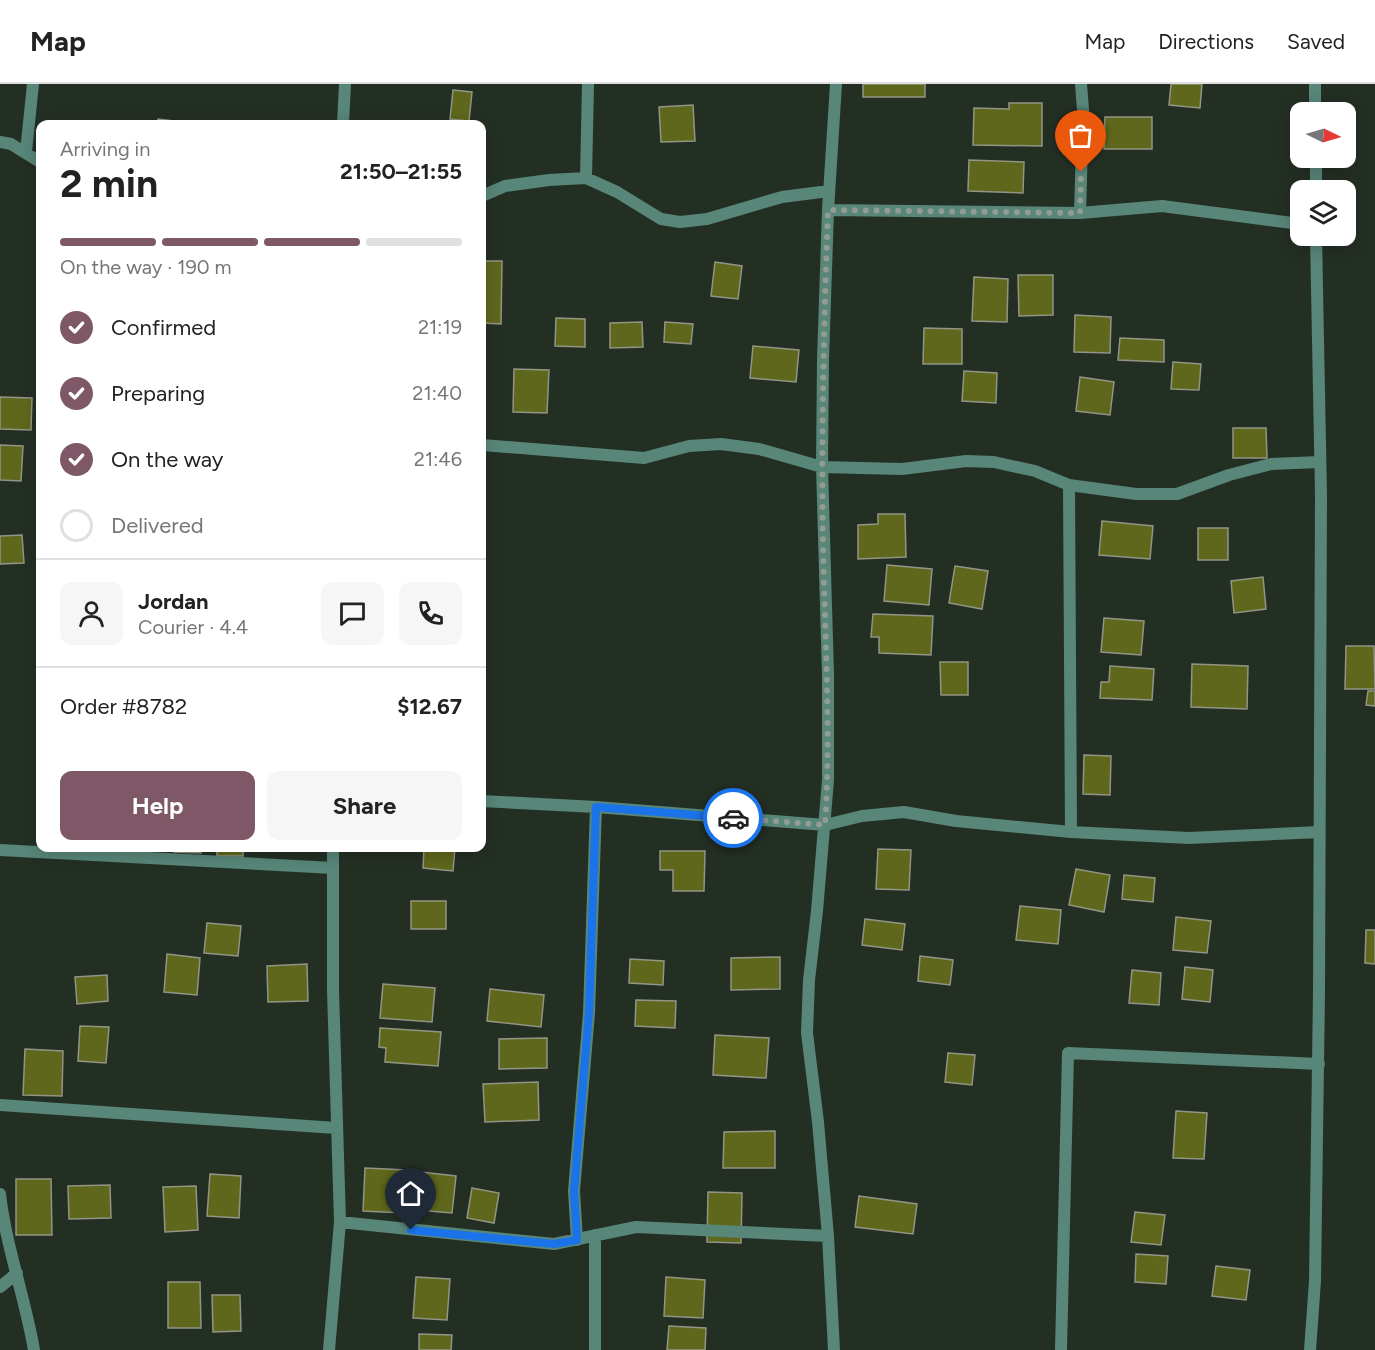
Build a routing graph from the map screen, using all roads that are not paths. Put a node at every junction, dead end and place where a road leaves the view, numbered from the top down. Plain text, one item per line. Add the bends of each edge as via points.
1 (33, 84) edge
2 (345, 84) edge
3 (588, 84) edge
4 (836, 84) edge
5 (1082, 84) edge
6 (1315, 84) edge
7 (1315, 102) edge
8 (343, 120) edge
9 (0, 141) edge
10 (26, 152) junction
11 (36, 159) edge
12 (586, 178) junction
13 (829, 191) junction
14 (486, 194) edge
15 (828, 210) junction
16 (1080, 213) junction
17 (1290, 223) edge
18 (1316, 246) edge
19 (486, 445) edge
20 (1320, 462) junction
21 (822, 467) junction
22 (1069, 485) junction
23 (486, 801) edge
24 (596, 807) junction
25 (825, 825) junction
26 (1071, 832) junction
27 (1319, 832) junction
28 (0, 850) edge
29 (36, 851) edge
30 (95, 852) edge
31 (333, 852) edge
32 (333, 868) junction
33 (1319, 1064) junction
34 (0, 1105) edge
35 (336, 1128) junction
36 (0, 1194) edge
37 (340, 1222) junction
38 (595, 1235) junction
39 (828, 1236) junction
40 (577, 1240) junction
41 (17, 1273) junction
42 (0, 1287) edge
43 (33, 1350) edge
44 (329, 1350) edge
45 (596, 1350) edge
46 (834, 1350) edge
47 (1061, 1350) edge
48 (1310, 1350) edge

1 - 10 street
2 - 8 street
3 - 12 street
4 - 13 street
5 - 16 street
6 - 7 street
9 - 10 street
10 - 11 street
12 - 13 street via 661,219 680,222 707,219 782,197
12 - 14 street via 505,186
13 - 15 street
15 - 16 street
15 - 21 street
16 - 17 street via 1162,206
18 - 20 street
19 - 21 street via 644,458 689,446 721,444 759,449
20 - 22 street via 1271,464 1177,494 1136,494
20 - 27 street
21 - 22 street via 902,469 966,461 994,462 1035,471
21 - 25 street via 828,675
22 - 26 street
23 - 24 street
24 - 25 street
24 - 40 street via 589,1012 574,1191
25 - 26 street via 904,812
25 - 39 street via 807,1033
26 - 27 street via 1188,838
27 - 33 street
28 - 29 street
30 - 32 street
31 - 32 street
32 - 35 street
33 - 47 street via 1068,1053
33 - 48 street
34 - 35 street
35 - 37 street
36 - 41 street
37 - 40 street via 554,1244
37 - 44 street
38 - 39 street via 636,1227
38 - 40 street
38 - 45 street
39 - 46 street
41 - 42 street
41 - 43 street

